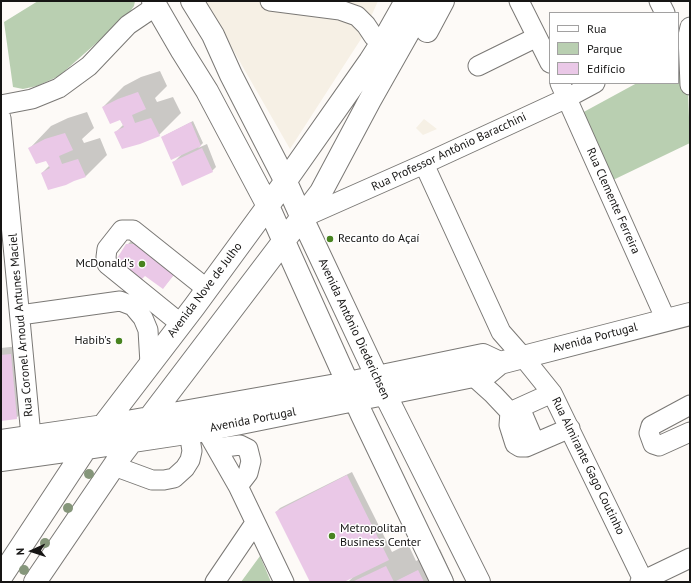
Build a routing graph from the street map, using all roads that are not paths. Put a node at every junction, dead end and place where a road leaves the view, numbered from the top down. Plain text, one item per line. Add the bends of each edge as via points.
1 (178, 1) edge
2 (192, 1) edge
3 (270, 1) edge
4 (390, 1) edge
5 (406, 1) edge
6 (426, 1) edge
7 (443, 1) edge
8 (519, 1) edge
9 (659, 1) edge
10 (158, 3) edge
11 (664, 12) edge
12 (684, 36) edge
13 (374, 37) junction
14 (537, 37) junction
15 (370, 61) junction
16 (549, 61) edge
17 (478, 66) dead end
18 (231, 75) junction
19 (591, 84) edge
20 (690, 85) edge
21 (564, 90) edge
22 (1, 105) edge
23 (1, 118) edge
24 (424, 164) junction
25 (285, 180) junction
26 (321, 192) junction
27 (268, 206) junction
28 (302, 218) junction
29 (284, 240) junction
30 (207, 289) junction
31 (690, 314) edge
32 (20, 315) junction
33 (666, 320) junction
34 (181, 324) junction
35 (523, 357) junction
36 (500, 362) junction
37 (150, 364) junction
38 (473, 376) junction
39 (382, 386) junction
40 (352, 392) junction
41 (552, 393) junction
42 (690, 405) edge
43 (515, 410) junction
44 (149, 418) junction
45 (104, 426) junction
46 (570, 428) junction
47 (198, 431) junction
48 (690, 432) edge
49 (31, 436) junction
50 (1, 441) edge
51 (131, 441) junction
52 (86, 448) junction
53 (218, 448) junction
54 (1, 460) edge
55 (114, 466) junction
56 (238, 486) junction
57 (255, 522) junction
58 (690, 558) edge
59 (1, 577) edge
60 (643, 581) edge
61 (35, 582) edge
62 (215, 582) edge
63 (284, 582) edge
64 (442, 582) edge
65 (479, 582) edge

1 - 18 main road, Avenida Antônio Diederichsen via 201,41
2 - 18 main road, Avenida Antônio Diederichsen via 213,35
3 - 13 street via 346,12 357,16
4 - 13 main road
5 - 15 main road, Avenida Nove de Julho
6 - 26 main road
7 - 26 main road via 392,92
8 - 14 street
9 - 11 street
10 - 22 street via 128,25 89,66 58,88 32,99
10 - 27 main road via 182,52 207,91
12 - 20 street
13 - 15 main road
14 - 16 street
14 - 17 street
15 - 25 main road, Avenida Nove de Julho
18 - 25 main road, Avenida Antônio Diederichsen
19 - 21 street, Rua Professor Antônio Baracchini
21 - 24 street, Rua Professor Antônio Baracchini
21 - 33 street, Rua Clemente Ferreira
23 - 32 street, Rua Coronel Arnoud Antunes Maciel
24 - 28 street, Rua Professor Antônio Baracchini
24 - 35 street, Rua Almirante Gago Coutinho via 501,332
25 - 27 main road, Avenida Nove de Julho
25 - 28 main road, Avenida Antônio Diederichsen
26 - 28 main road
27 - 29 main road
27 - 30 main road, Avenida Nove de Julho
28 - 29 main road
28 - 39 main road, Avenida Antônio Diederichsen
29 - 40 main road
29 - 44 main road
30 - 34 main road, Avenida Nove de Julho
30 - 34 street via 133,230 122,230 107,249 107,264
31 - 33 main road, Avenida Portugal
32 - 37 street via 120,301 133,306 143,318 148,330
32 - 49 street, Rua Coronel Arnoud Antunes Maciel
33 - 35 main road, Avenida Portugal
34 - 37 main road, Avenida Nove de Julho
35 - 36 main road, Avenida Portugal
35 - 41 street, Rua Almirante Gago Coutinho
36 - 38 main road, Avenida Portugal via 488,373
36 - 39 main road, Avenida Portugal via 483,355
37 - 45 main road, Avenida Nove de Julho
38 - 39 main road, Avenida Portugal
38 - 43 street
39 - 40 main road, Avenida Portugal
39 - 65 main road, Avenida Antônio Diederichsen
40 - 44 main road, Avenida Portugal
40 - 47 main road, Avenida Portugal
40 - 64 main road
41 - 43 street
41 - 46 street, Rua Almirante Gago Coutinho
42 - 48 street via 651,426 649,433 653,444 659,446
43 - 46 street via 508,425 515,444 520,447 526,447
44 - 45 main road, Avenida Portugal
44 - 51 main road
45 - 49 main road, Avenida Portugal
45 - 52 main road, Avenida Nove de Julho
46 - 60 street, Rua Almirante Gago Coutinho
47 - 51 main road, Avenida Portugal
47 - 53 street
47 - 55 street via 190,460 174,478 152,480
49 - 50 main road, Avenida Portugal
51 - 52 main road, Avenida Portugal
51 - 55 main road
52 - 54 main road, Avenida Portugal
52 - 59 main road, Avenida Nove de Julho
53 - 56 street
53 - 56 street via 240,445 248,449 251,461 248,473
55 - 61 main road
56 - 57 street
57 - 62 street
57 - 63 street
58 - 60 street

